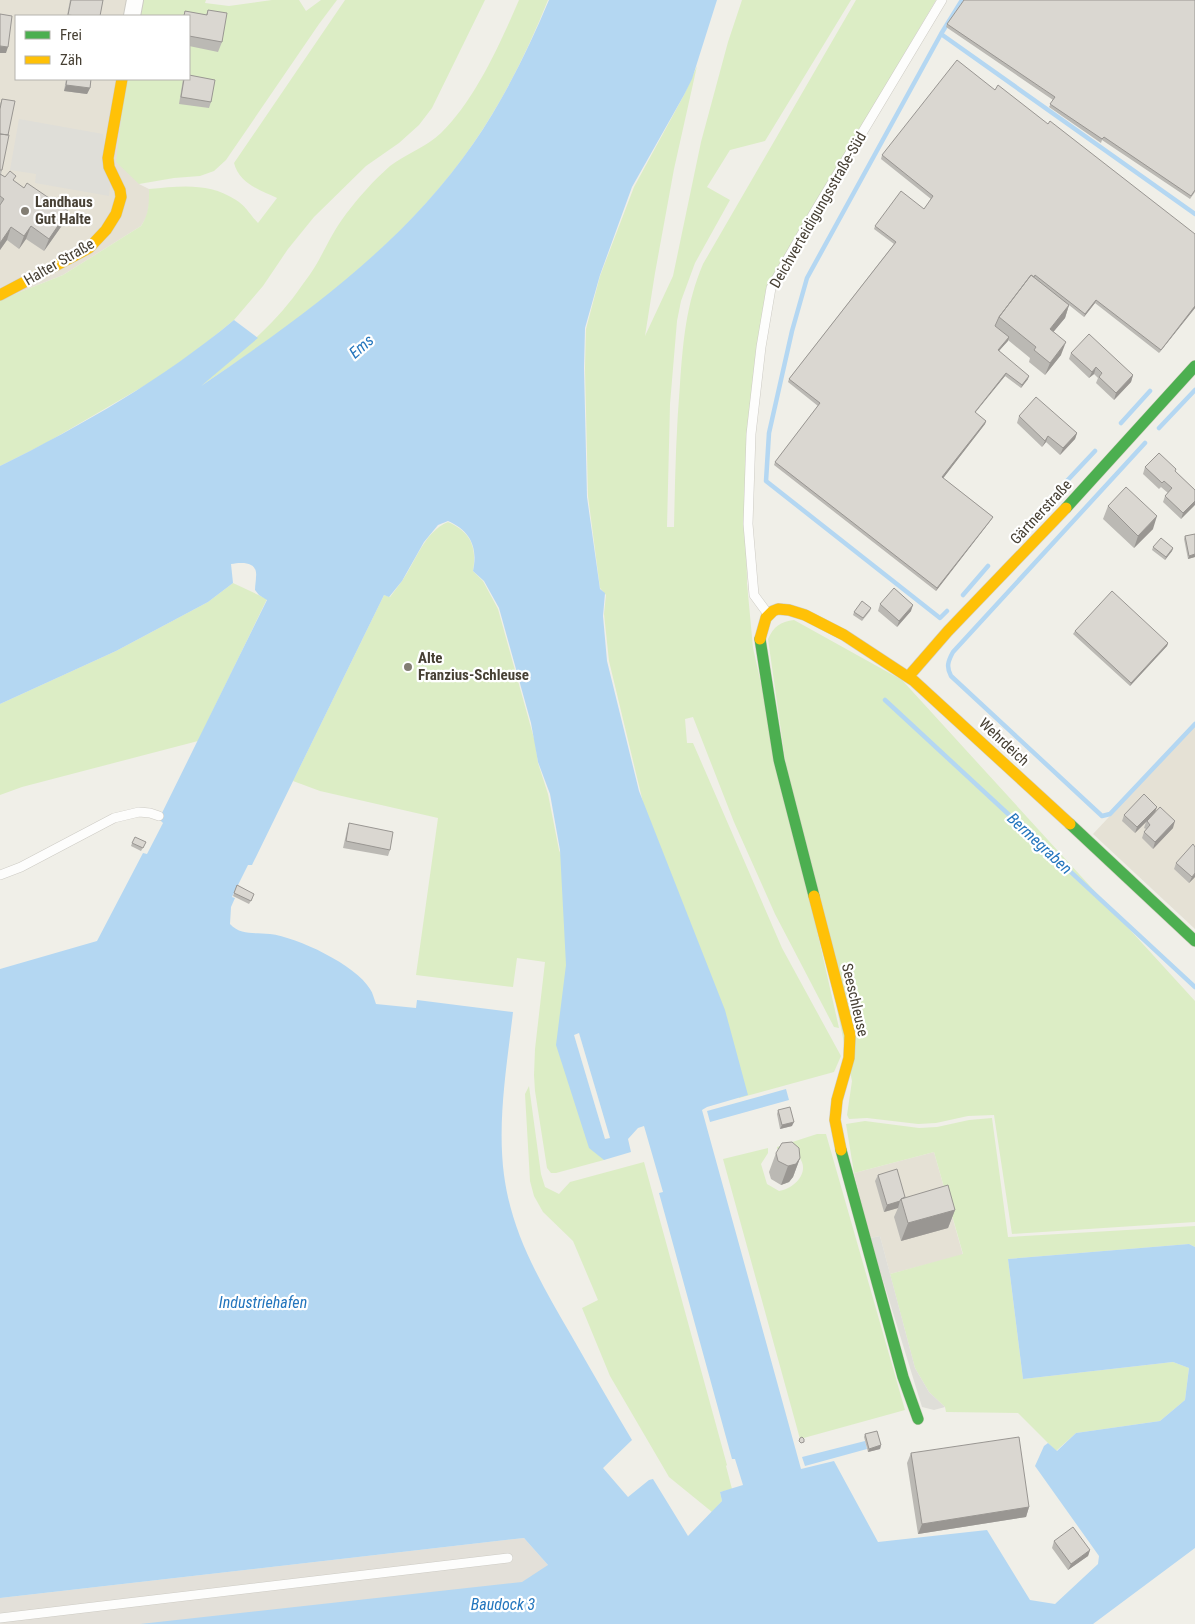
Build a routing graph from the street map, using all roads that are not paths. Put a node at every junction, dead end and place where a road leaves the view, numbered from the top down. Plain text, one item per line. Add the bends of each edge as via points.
1 (942, 0) edge
2 (122, 80) edge
3 (0, 295) edge
4 (1195, 366) edge
5 (768, 614) junction
6 (908, 677) junction
7 (159, 816) dead end
8 (0, 875) edge
9 (1195, 940) edge
10 (918, 1419) dead end
11 (508, 1558) dead end
12 (0, 1618) edge

1 - 5 lane, Deichverteidigungsstraße-Süd via 771,288 751,434 748,524 754,595
2 - 3 street, Halter Straße via 108,165 120,189 119,210 89,248
4 - 6 street, Gärtnerstraße
5 - 6 street, Wehrdeich via 778,609 791,609 809,616
5 - 10 street, Seeschleuse via 761,626 759,643 779,760 850,1035 848,1065 837,1100 835,1120 838,1138 900,1368
6 - 9 street, Wehrdeich
7 - 8 lane via 140,812 114,818
11 - 12 lane

